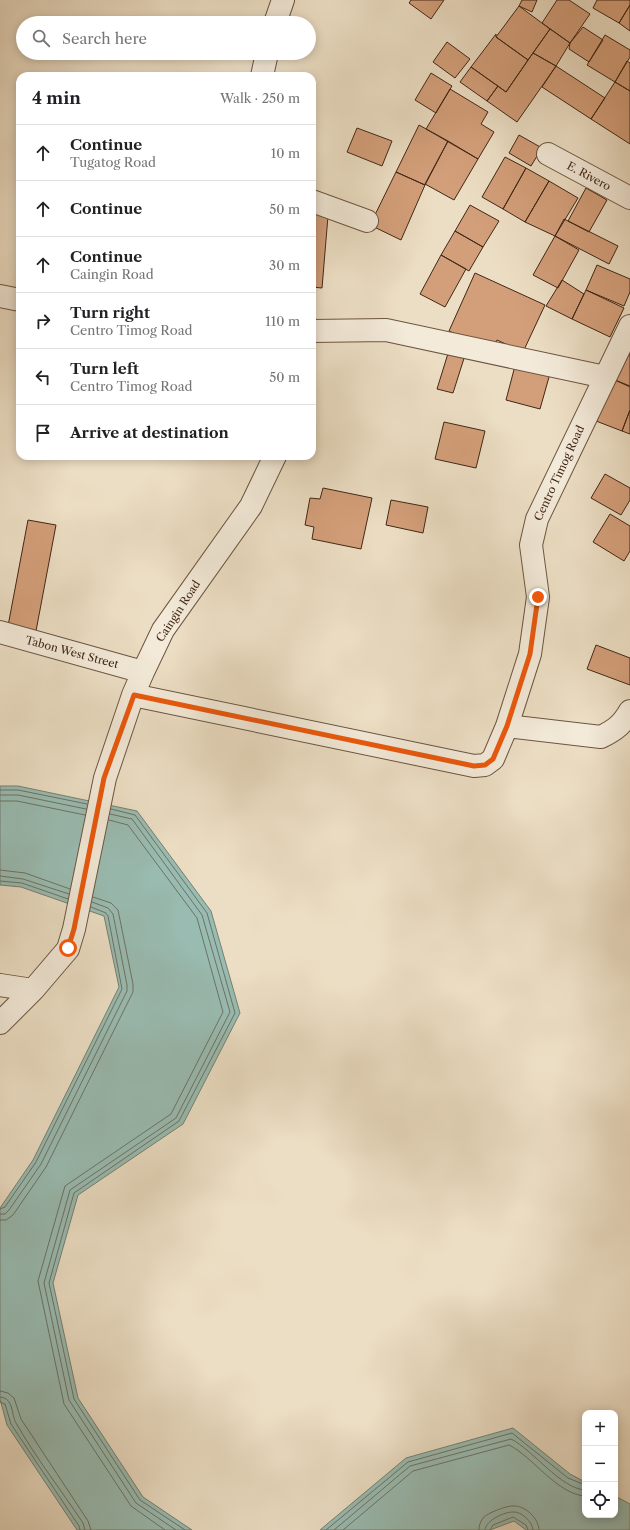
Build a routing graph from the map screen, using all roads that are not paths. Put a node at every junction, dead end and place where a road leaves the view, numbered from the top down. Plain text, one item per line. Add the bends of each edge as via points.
1 (283, 0) edge
2 (277, 16) edge
3 (265, 60) edge
4 (263, 72) edge
5 (548, 154) dead end
6 (630, 198) edge
7 (316, 202) edge
8 (367, 221) dead end
9 (0, 296) edge
10 (16, 299) edge
11 (630, 326) edge
12 (316, 331) edge
13 (605, 377) junction
14 (273, 460) edge
15 (0, 632) edge
16 (143, 672) junction
17 (134, 695) junction
18 (630, 711) edge
19 (507, 726) junction
20 (0, 984) edge
21 (33, 990) junction
22 (0, 1023) edge

1 - 2 street
3 - 4 street
5 - 6 street, E. Rivero
7 - 8 street
9 - 10 street
11 - 13 street, Centro Timog Road
12 - 13 street via 386,330
13 - 19 street, Centro Timog Road via 536,519 531,545 538,597 530,654
14 - 16 street, Caingin Road via 251,506 163,630
15 - 16 street, Tabon West Street
16 - 17 street, Caingin Road
17 - 19 street, Centro Timog Road via 474,766 485,765 493,759
17 - 21 street, Caingin Road via 104,778 68,948
18 - 19 street via 623,723 601,737
20 - 21 street
21 - 22 street, Caingin Road

